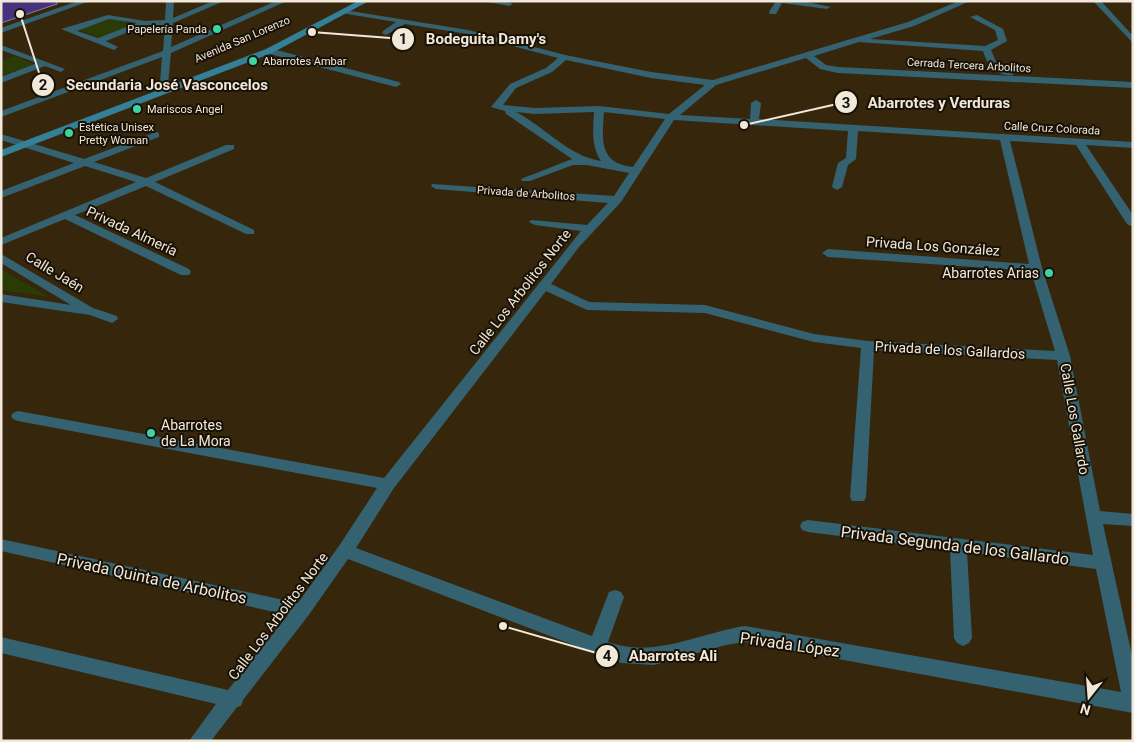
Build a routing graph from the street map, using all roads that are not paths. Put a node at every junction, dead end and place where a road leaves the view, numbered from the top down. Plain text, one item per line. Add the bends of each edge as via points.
1 (86, 1) edge
2 (170, 1) edge
3 (220, 1) edge
4 (283, 1) edge
5 (349, 1) edge
6 (365, 1) edge
7 (487, 1) edge
8 (782, 1) edge
9 (942, 1) edge
10 (1097, 1) edge
11 (964, 3) edge
12 (509, 4) dead end
13 (827, 7) dead end
14 (347, 12) junction
15 (773, 12) dead end
16 (974, 16) dead end
17 (168, 22) junction
18 (402, 22) junction
19 (145, 24) junction
20 (60, 27) dead end
21 (1, 30) edge
22 (69, 31) junction
23 (386, 33) dead end
24 (98, 41) junction
25 (854, 41) junction
26 (1133, 41) edge
27 (1, 46) edge
28 (114, 47) dead end
29 (986, 49) junction
30 (269, 51) junction
31 (17, 52) junction
32 (167, 52) junction
33 (809, 56) junction
34 (564, 57) junction
35 (1, 58) edge
36 (46, 63) junction
37 (61, 69) dead end
38 (652, 75) junction
39 (1025, 78) junction
40 (1, 80) edge
41 (165, 83) junction
42 (713, 83) junction
43 (396, 84) dead end
44 (646, 85) dead end
45 (1133, 85) edge
46 (756, 103) dead end
47 (500, 108) junction
48 (599, 109) junction
49 (1, 114) edge
50 (671, 117) junction
51 (754, 122) junction
52 (853, 129) junction
53 (156, 135) dead end
54 (1, 137) edge
55 (1004, 137) junction
56 (12, 141) junction
57 (1079, 142) junction
58 (1, 145) edge
59 (27, 145) junction
60 (1133, 145) edge
61 (230, 147) dead end
62 (1, 154) edge
63 (83, 162) junction
64 (588, 162) junction
65 (611, 166) junction
66 (636, 171) junction
67 (526, 179) dead end
68 (146, 182) junction
69 (436, 186) dead end
70 (837, 187) dead end
71 (1, 195) edge
72 (617, 200) junction
73 (67, 216) junction
74 (535, 222) dead end
75 (1133, 224) edge
76 (590, 229) junction
77 (250, 232) dead end
78 (1, 242) edge
79 (828, 253) dead end
80 (1, 258) edge
81 (1036, 268) junction
82 (184, 272) dead end
83 (543, 285) junction
84 (1, 298) edge
85 (92, 312) junction
86 (112, 319) dead end
87 (868, 345) junction
88 (1063, 356) junction
89 (18, 416) dead end
90 (388, 484) junction
91 (858, 497) dead end
92 (1093, 518) junction
93 (1133, 520) edge
94 (808, 526) dead end
95 (1, 545) edge
96 (958, 545) junction
97 (345, 551) junction
98 (1102, 563) junction
99 (615, 597) dead end
100 (302, 611) junction
101 (963, 638) dead end
102 (1, 645) edge
103 (598, 646) junction
104 (234, 700) junction
105 (1133, 703) edge
106 (199, 741) edge

1 - 21 street
2 - 17 street
3 - 17 street
4 - 32 street
5 - 41 street, Avenida San Lorenzo via 256,48
6 - 14 street, Avenida San Lorenzo
7 - 12 street
8 - 13 street
8 - 15 street
9 - 11 street
10 - 26 street
11 - 25 street, Calle Los Arbolitos Norte via 911,24
14 - 18 street
14 - 30 street, Avenida San Lorenzo
16 - 29 street via 999,29 1003,41
17 - 19 street
17 - 32 street
18 - 23 street
18 - 34 street via 468,32
19 - 22 street via 108,17
19 - 24 street
20 - 22 street
22 - 24 street
24 - 28 street
25 - 29 street
25 - 33 street, Calle Los Arbolitos Norte
27 - 31 street
29 - 39 street via 991,64 997,69
30 - 43 street
30 - 59 street, Avenida San Lorenzo
31 - 35 street
31 - 36 street
32 - 41 street
32 - 49 street
33 - 39 street, Cerrada Tercera Arbolitos via 823,67 838,70
33 - 42 street, Calle Los Arbolitos Norte
34 - 38 street
34 - 47 street via 549,70 513,86
36 - 37 street
36 - 40 street
38 - 42 street
38 - 44 street
39 - 45 street, Cerrada Tercera Arbolitos via 1078,84
41 - 56 street, Avenida San Lorenzo
42 - 50 street, Calle Los Arbolitos Norte
46 - 51 street
47 - 48 street, Calle Cruz Colorada via 535,111
47 - 64 street via 523,118 558,145
48 - 50 street, Calle Cruz Colorada
48 - 65 street via 598,142
50 - 51 street, Calle Cruz Colorada
50 - 66 street, Calle Los Arbolitos Norte
51 - 52 street, Calle Cruz Colorada
52 - 55 street, Calle Cruz Colorada
52 - 70 street via 851,159 844,163
53 - 63 street
54 - 56 street
55 - 57 street, Calle Cruz Colorada
55 - 81 street, Calle Los Gallardo
56 - 58 street, Avenida San Lorenzo
56 - 59 street
57 - 60 street, Calle Cruz Colorada
57 - 75 street
59 - 62 street, Avenida San Lorenzo
59 - 63 street
61 - 68 street
63 - 68 street
63 - 71 street
64 - 65 street
64 - 67 street via 572,162
65 - 66 street
66 - 72 street, Calle Los Arbolitos Norte
68 - 73 street
68 - 77 street
69 - 72 street, Privada de Arbolitos
72 - 76 street, Calle Los Arbolitos Norte
73 - 78 street
73 - 82 street, Privada Almería
74 - 76 street
76 - 83 street, Calle Los Arbolitos Norte
79 - 81 street, Privada Los González
80 - 85 street, Calle Jaén
81 - 88 street, Calle Los Gallardo
83 - 87 street via 587,306 705,309 814,338
83 - 90 street, Calle Los Arbolitos Norte
84 - 85 street
85 - 86 street
87 - 88 street, Privada de los Gallardos
87 - 91 street, Privada de los Gallardos
88 - 92 street, Calle Los Gallardo
89 - 90 street
90 - 97 street, Calle Los Arbolitos Norte
92 - 93 street
92 - 98 street, Calle Los Gallardo
94 - 96 street, Privada Segunda de los Gallardo
95 - 100 street, Privada Quinta de Arbolitos
96 - 98 street, Privada Segunda de los Gallardo
96 - 101 street
97 - 100 street, Calle Los Arbolitos Norte
97 - 103 street, Privada López
98 - 105 street, Calle Los Gallardo
99 - 103 street
100 - 104 street, Calle Los Arbolitos Norte
102 - 104 street
103 - 105 street, Privada López via 621,655 654,656 744,634
104 - 106 street, Calle Los Arbolitos Norte

